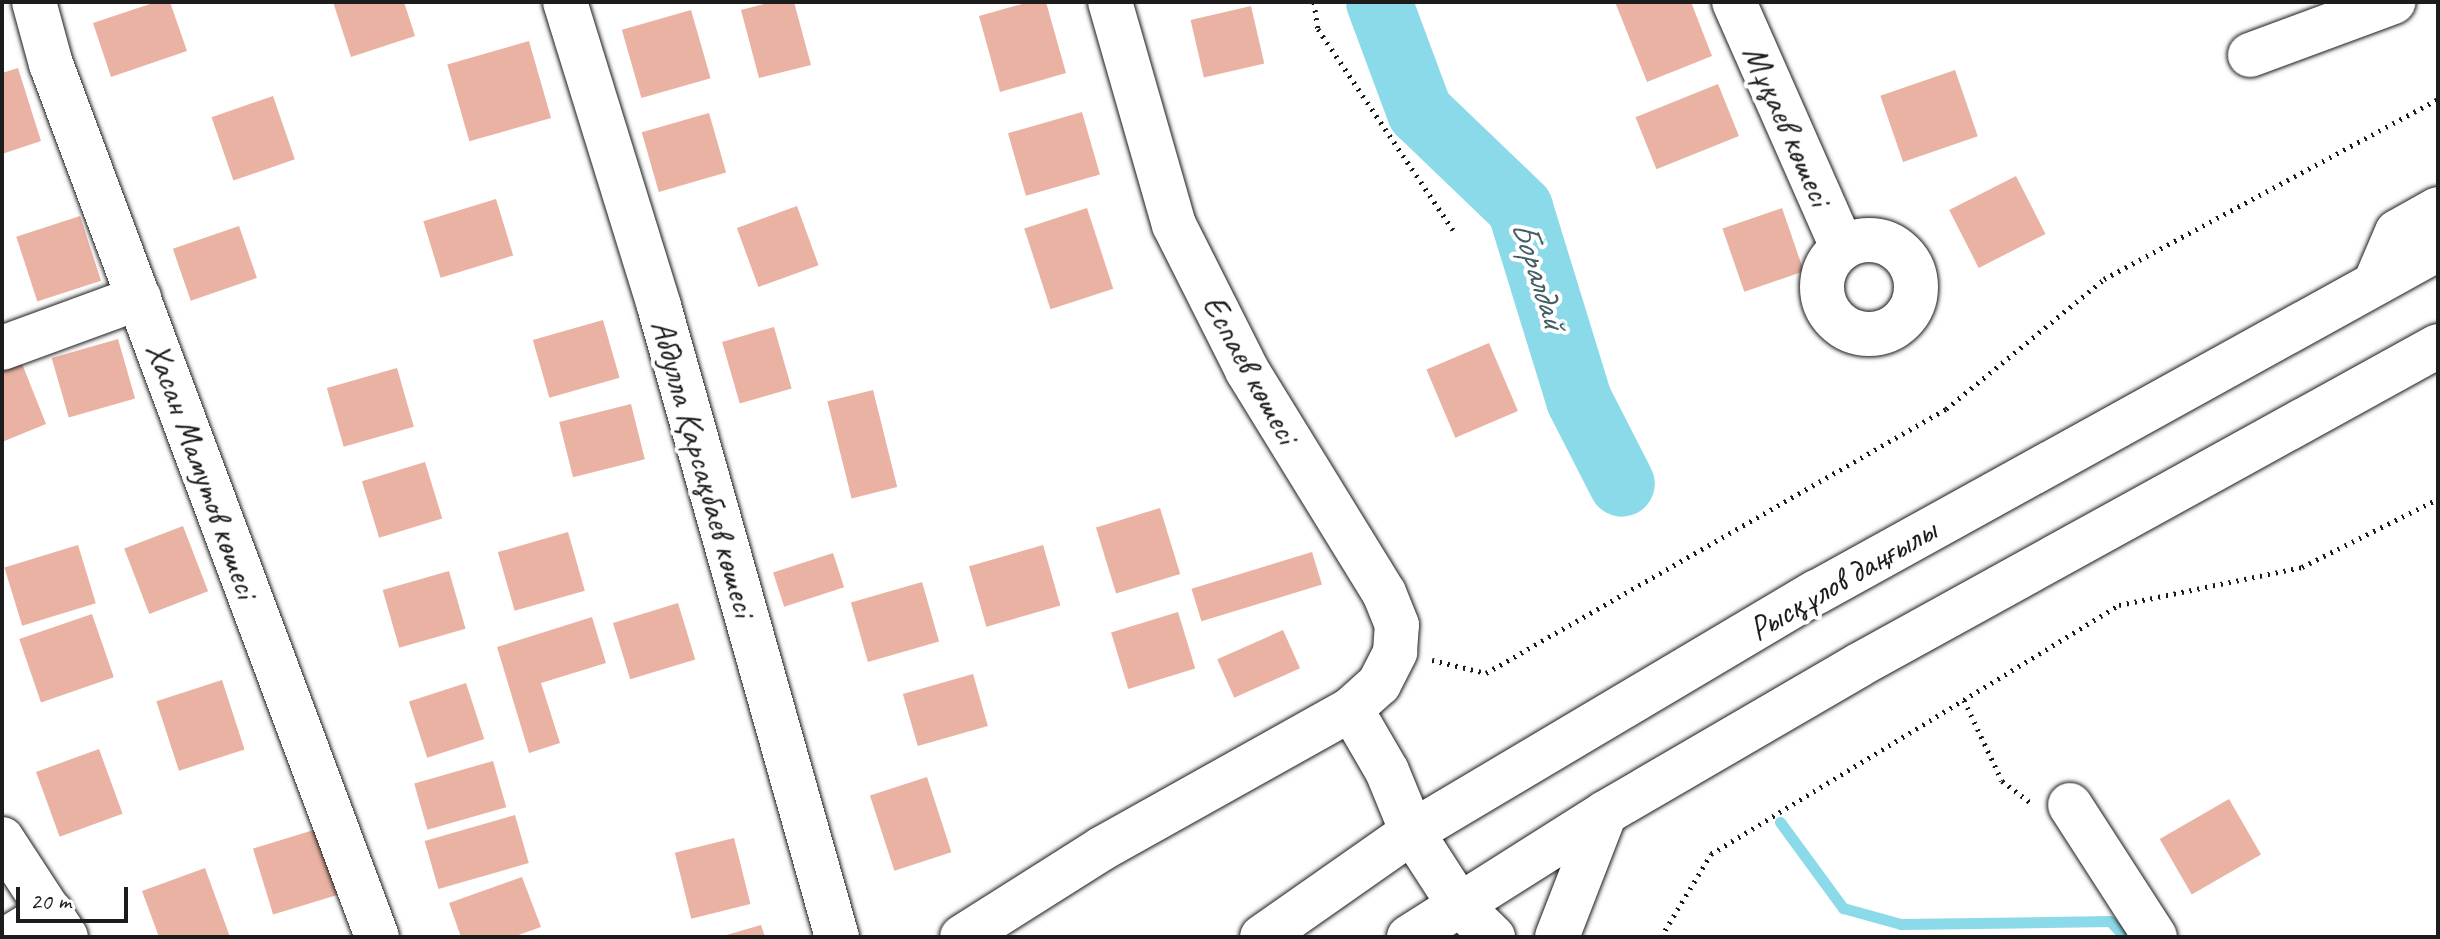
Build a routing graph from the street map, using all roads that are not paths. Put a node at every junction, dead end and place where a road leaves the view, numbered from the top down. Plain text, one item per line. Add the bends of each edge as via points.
1 (34, 2) edge
2 (565, 2) edge
3 (1110, 2) edge
4 (1734, 2) edge
5 (2393, 2) edge
6 (2250, 55) dead end
7 (2438, 209) edge
8 (1842, 247) dead end
9 (2438, 249) edge
10 (2376, 281) junction
11 (139, 298) junction
12 (2, 348) edge
13 (2427, 356) edge
14 (1351, 709) junction
15 (2070, 805) road end
16 (1605, 813) junction
17 (1412, 832) junction
18 (2, 839) edge
19 (1458, 903) junction
20 (1564, 922) edge
21 (59, 924) edge
22 (10, 937) edge
23 (377, 937) edge
24 (837, 937) edge
25 (962, 937) edge
26 (1262, 937) edge
27 (1409, 937) edge
28 (1493, 937) edge
29 (2155, 937) edge

1 - 11 street, Хасан Мамутов көшесі via 51,64
2 - 24 street, Абдулла Қарсақбаев көшесі via 659,306
3 - 14 street, Еспаев көшесі via 1174,225 1247,370 1384,593 1397,625 1395,652 1379,684
4 - 8 street, Мұқаев көшесі
5 - 6 street
7 - 10 street via 2397,232
9 - 10 street, Рысқұлов даңғылы
10 - 17 street, Рысқұлов даңғылы via 1817,592
11 - 12 street
11 - 23 street, Хасан Мамутов көшесі
13 - 16 street via 1859,665
14 - 17 street via 1387,771
14 - 25 street via 1101,849
15 - 29 street
16 - 19 street
16 - 20 street
17 - 19 street
17 - 26 street, Рысқұлов даңғылы
18 - 21 street
19 - 27 street
19 - 28 street
21 - 22 street

